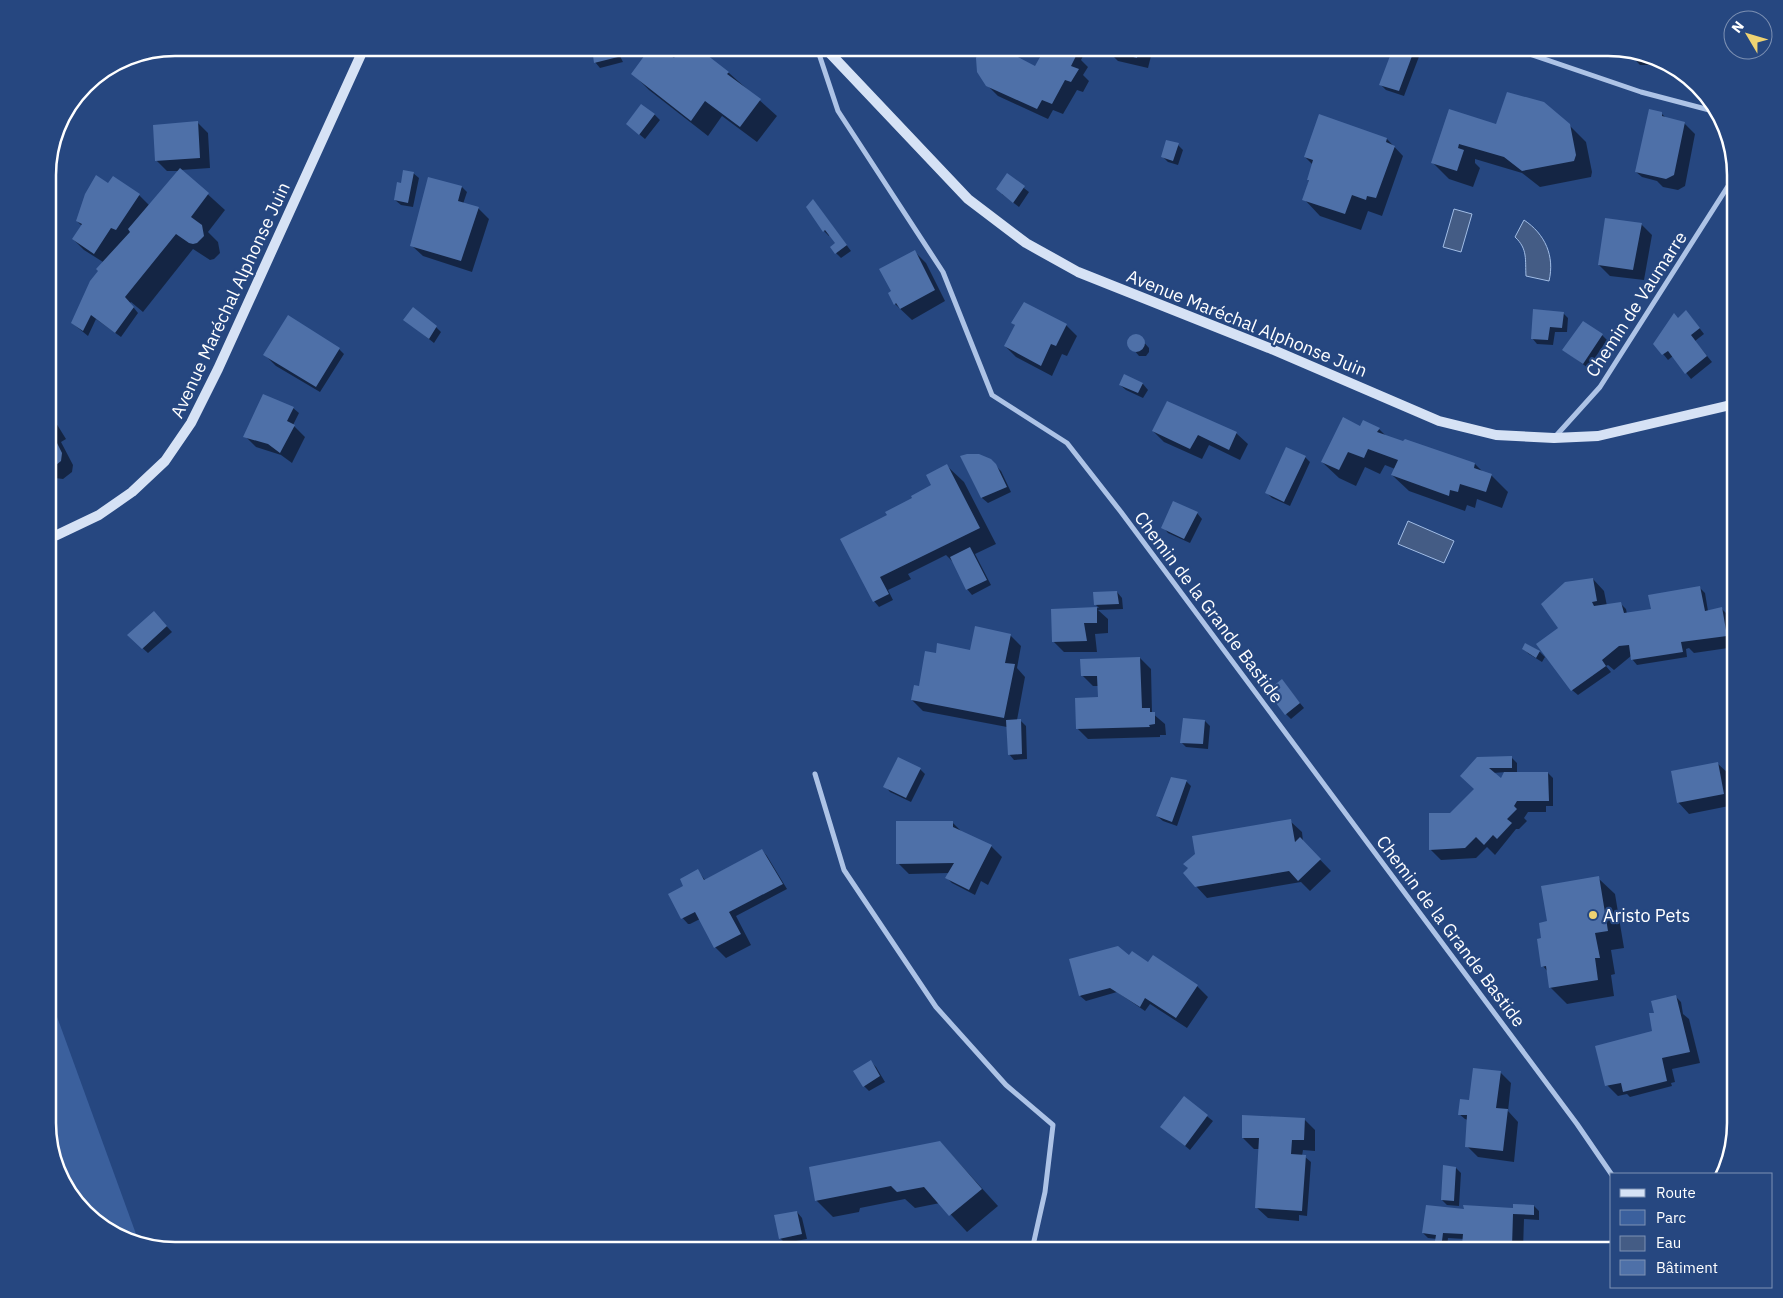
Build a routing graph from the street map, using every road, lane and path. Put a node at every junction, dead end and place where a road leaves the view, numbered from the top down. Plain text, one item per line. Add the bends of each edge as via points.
1 (360, 56) edge
2 (820, 56) edge
3 (832, 56) edge
4 (1535, 56) edge
5 (1706, 109) edge
6 (1727, 188) edge
7 (1727, 406) edge
8 (1554, 438) junction
9 (57, 535) edge
10 (815, 774) dead end
11 (1611, 1173) edge
12 (1034, 1242) edge

1 - 9 main road, Avenue Maréchal Alphonse Juin via 191,423 165,461 132,492 99,515
2 - 11 street, Chemin de la Grande Bastide via 838,111 943,272 992,396 1067,443
3 - 8 main road, Avenue Maréchal Alphonse Juin via 968,199 1026,243 1078,272 1439,421 1496,434
4 - 5 street via 1641,92
6 - 8 street, Chemin de Vaumarre via 1600,387
7 - 8 main road, Avenue Maréchal Alphonse Juin via 1598,436
10 - 12 street via 844,870 925,991 1006,1085 1053,1125 1045,1192

